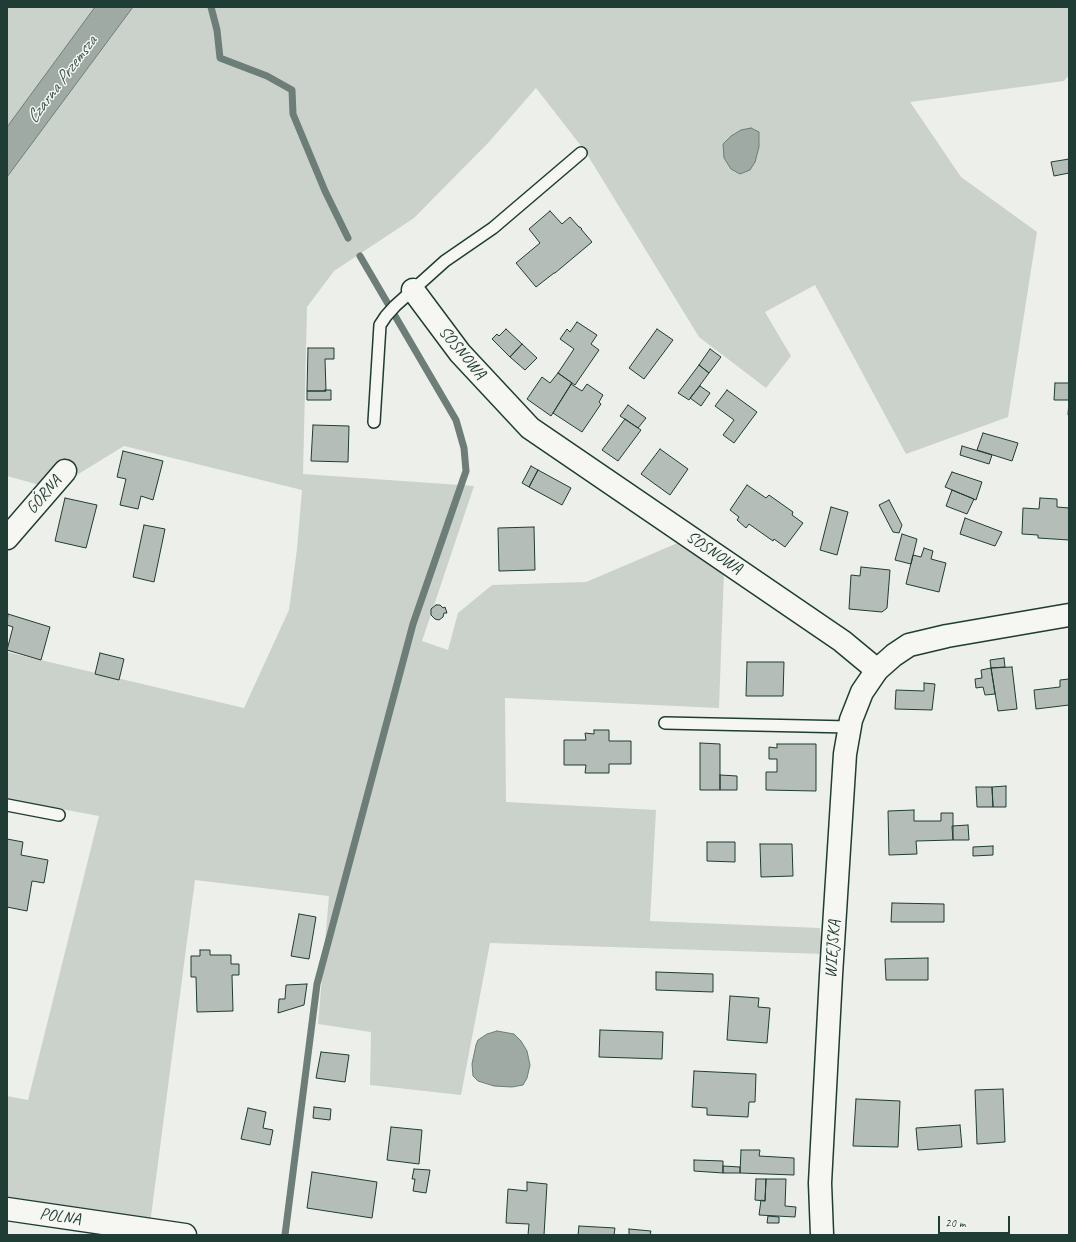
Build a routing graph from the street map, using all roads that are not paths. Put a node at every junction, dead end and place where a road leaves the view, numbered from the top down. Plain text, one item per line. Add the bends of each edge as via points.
1 (581, 154) dead end
2 (413, 290) junction
3 (374, 422) dead end
4 (65, 471) dead end
5 (7, 538) edge
6 (1069, 615) edge
7 (877, 670) junction
8 (665, 723) dead end
9 (850, 727) junction
10 (7, 805) edge
11 (59, 815) dead end
12 (7, 1209) edge
13 (185, 1235) edge
14 (822, 1235) edge

1 - 2 lane via 493,228 445,260
2 - 3 lane via 395,306 380,325
2 - 7 street, SOSNOWA via 460,353 530,428 842,641
4 - 5 street, GÓRNA
6 - 7 street via 909,645
7 - 9 street, WIEJSKA via 862,692
8 - 9 lane
9 - 14 street, WIEJSKA via 845,754 829,1007 820,1183
10 - 11 lane
12 - 13 street, POLNA

